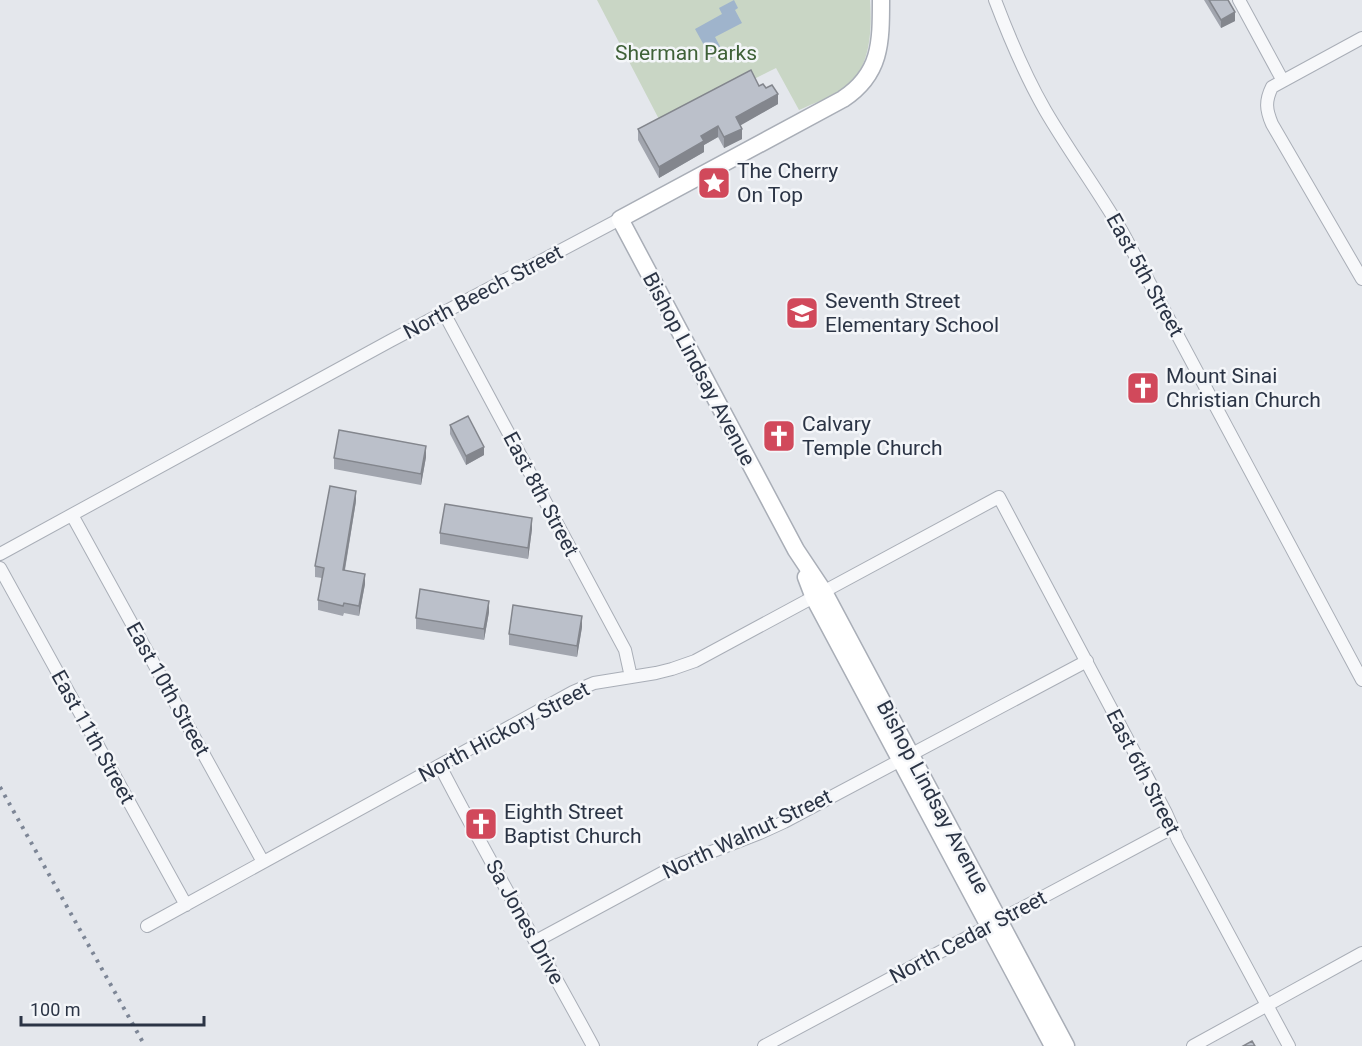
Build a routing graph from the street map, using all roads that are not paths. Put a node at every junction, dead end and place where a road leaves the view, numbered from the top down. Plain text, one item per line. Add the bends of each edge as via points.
1 (881, 0) edge
2 (995, 0) edge
3 (1239, 0) edge
4 (1362, 38) edge
5 (1283, 81) junction
6 (620, 219) junction
7 (1360, 272) edge
8 (444, 313) junction
9 (999, 497) joint
10 (72, 515) junction
11 (0, 554) edge
12 (0, 568) edge
13 (819, 595) junction
14 (1087, 661) junction
15 (631, 677) junction
16 (1362, 680) edge
17 (905, 757) junction
18 (440, 766) junction
19 (1172, 828) junction
20 (263, 862) junction
21 (186, 905) junction
22 (994, 923) junction
23 (147, 926) dead end
24 (536, 941) junction
25 (1362, 953) edge
26 (1267, 1005) junction
27 (593, 1046) edge
28 (764, 1046) edge
29 (1053, 1046) edge
30 (1066, 1046) edge
31 (1193, 1046) edge
32 (1289, 1046) edge

1 - 6 street, North Beech Street via 877,56 860,87
2 - 16 street, East 5th Street via 1045,110 1124,236
3 - 5 street
4 - 5 street
5 - 7 street via 1272,87 1266,98 1268,115
6 - 8 street, North Beech Street
6 - 13 street, Bishop Lindsay Avenue
8 - 10 street, North Beech Street
8 - 15 street, East 8th Street via 625,650
9 - 13 street, North Hickory Street
9 - 14 street, East 6th Street
10 - 11 street, North Beech Street
10 - 20 street, East 10th Street
12 - 21 street, East 11th Street
13 - 15 street, North Hickory Street via 695,660
13 - 17 street, Bishop Lindsay Avenue
14 - 17 street, North Walnut Street
14 - 19 street, East 6th Street
15 - 18 street, North Hickory Street via 594,683 573,692
17 - 22 street, Bishop Lindsay Avenue
17 - 24 street, North Walnut Street via 760,834 675,866
18 - 20 street, North Hickory Street
18 - 24 street, Sa Jones Drive
19 - 22 street, North Cedar Street
19 - 26 street, East 6th Street
20 - 21 street, North Hickory Street
21 - 23 street, North Hickory Street
22 - 28 street, North Cedar Street
22 - 29 street, Bishop Lindsay Avenue
22 - 30 street, Bishop Lindsay Avenue
24 - 27 street, Sa Jones Drive
25 - 26 street
26 - 31 street
26 - 32 street, East 6th Street

